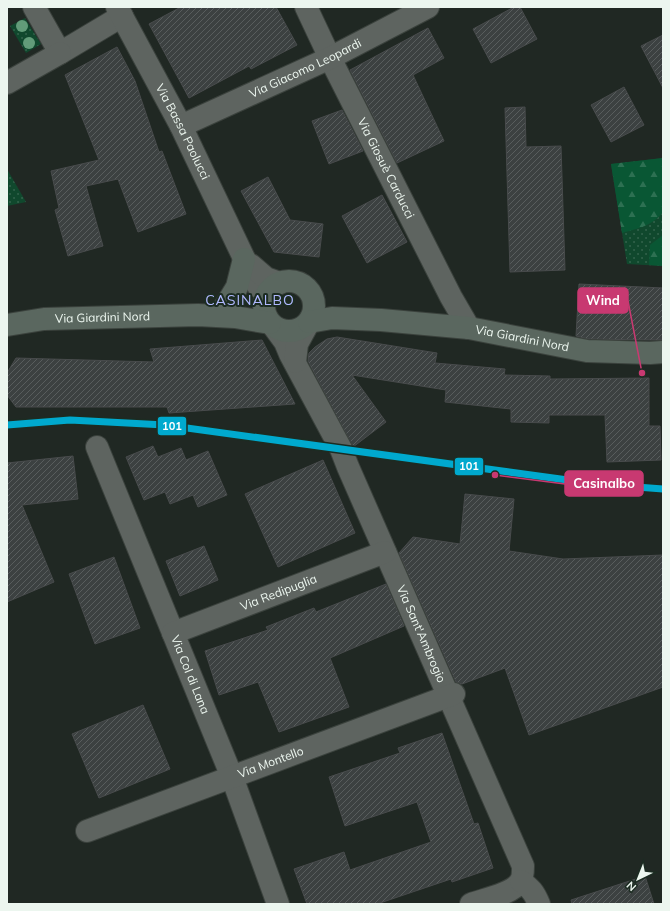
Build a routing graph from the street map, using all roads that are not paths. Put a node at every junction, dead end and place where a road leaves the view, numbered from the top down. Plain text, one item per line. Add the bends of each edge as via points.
1 (34, 7) edge
2 (306, 7) edge
3 (428, 7) edge
4 (120, 12) edge
5 (60, 53) junction
6 (330, 58) junction
7 (7, 83) edge
8 (181, 126) junction
9 (244, 259) junction
10 (271, 291) junction
11 (311, 295) junction
12 (223, 310) junction
13 (198, 315) junction
14 (382, 320) junction
15 (309, 322) junction
16 (7, 325) edge
17 (272, 325) junction
18 (468, 328) junction
19 (663, 352) edge
20 (295, 362) junction
21 (97, 447) dead end
22 (385, 552) junction
23 (173, 634) junction
24 (451, 695) junction
25 (232, 778) junction
26 (87, 831) dead end
27 (521, 882) junction
28 (278, 904) edge
29 (471, 904) edge
30 (539, 904) edge

1 - 5 street
2 - 6 street, Via Giosuè Carducci
3 - 6 street, Via Giacomo Leopardi
4 - 5 street
4 - 8 street, Via Bassa Paolucci
5 - 7 street
6 - 8 street, Via Giacomo Leopardi
6 - 18 street, Via Giosuè Carducci
8 - 9 street, Via Bassa Paolucci
9 - 10 street, Via Bassa Paolucci via 266,278
9 - 12 main road via 237,287
10 - 11 main road, Via Giardini Nord via 287,281 301,284
10 - 12 main road, Via Giardini Nord
10 - 17 main road via 264,302 264,310
11 - 14 main road, Via Giardini Nord via 334,306
11 - 15 main road via 314,309
12 - 13 main road, Via Giardini Nord
13 - 16 main road, Via Giardini Nord via 44,319
13 - 17 main road, Via Giardini Nord via 235,317
14 - 15 main road, Via Giardini Nord via 332,318
14 - 18 main road, Via Giardini Nord
15 - 17 main road, Via Giardini Nord via 304,327 289,332
15 - 20 street via 297,344
17 - 20 street, Via Sant'Ambrogio via 285,342
18 - 19 main road, Via Giardini Nord via 587,351
20 - 22 street, Via Sant'Ambrogio via 341,450
21 - 23 street, Via Col di Lana
22 - 23 street, Via Redipuglia
22 - 24 street, Via Sant'Ambrogio
23 - 25 street, Via Col di Lana
24 - 25 street, Via Montello
24 - 27 street, Via Sant'Ambrogio via 523,866
25 - 26 street, Via Montello
25 - 28 street, Via Col di Lana
27 - 29 street via 507,892
27 - 30 street via 534,893

